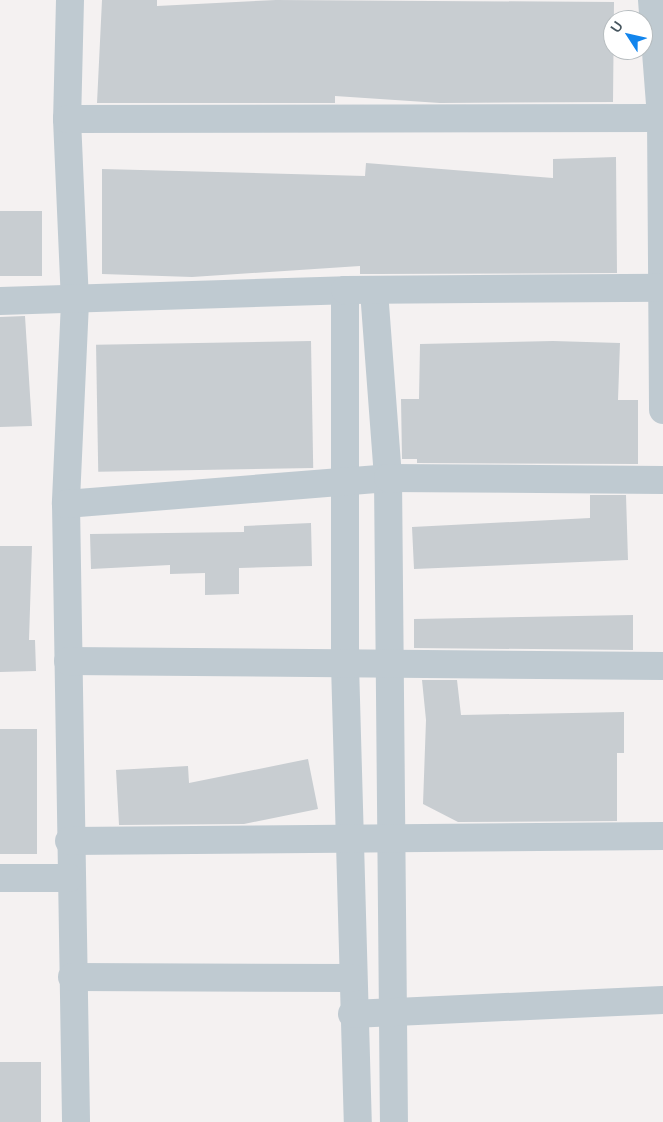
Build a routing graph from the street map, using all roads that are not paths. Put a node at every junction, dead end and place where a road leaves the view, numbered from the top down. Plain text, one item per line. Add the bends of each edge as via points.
1 (70, 0) edge
2 (652, 0) edge
3 (660, 118) junction
4 (67, 119) junction
5 (661, 288) edge
6 (345, 290) junction
7 (374, 291) junction
8 (0, 301) edge
9 (75, 302) junction
10 (663, 410) edge
11 (388, 478) junction
12 (663, 480) edge
13 (342, 482) junction
14 (66, 504) junction
15 (68, 661) junction
16 (345, 664) junction
17 (388, 666) junction
18 (663, 666) edge
19 (663, 836) edge
20 (69, 841) junction
21 (351, 841) junction
22 (388, 841) junction
23 (0, 878) edge
24 (70, 878) junction
25 (72, 977) junction
26 (352, 978) junction
27 (663, 1000) edge
28 (394, 1012) junction
29 (352, 1014) junction
30 (76, 1122) edge
31 (358, 1122) edge
32 (394, 1122) edge

1 - 4 street
2 - 3 street
3 - 4 street
3 - 5 street
4 - 9 street
5 - 7 street
5 - 10 street
6 - 7 street
6 - 9 street
6 - 13 street
7 - 11 street
8 - 9 street
9 - 14 street
11 - 12 street
11 - 13 street
11 - 17 street
13 - 14 street
13 - 16 street
14 - 15 street
15 - 16 street
15 - 20 street
16 - 17 street
16 - 21 street
17 - 18 street
17 - 22 street
19 - 22 street
20 - 21 street
20 - 24 street
21 - 22 street
21 - 26 street
22 - 28 street
23 - 24 street
24 - 25 street
25 - 26 street
25 - 30 street
26 - 29 street
27 - 28 street
28 - 29 street
28 - 32 street
29 - 31 street

